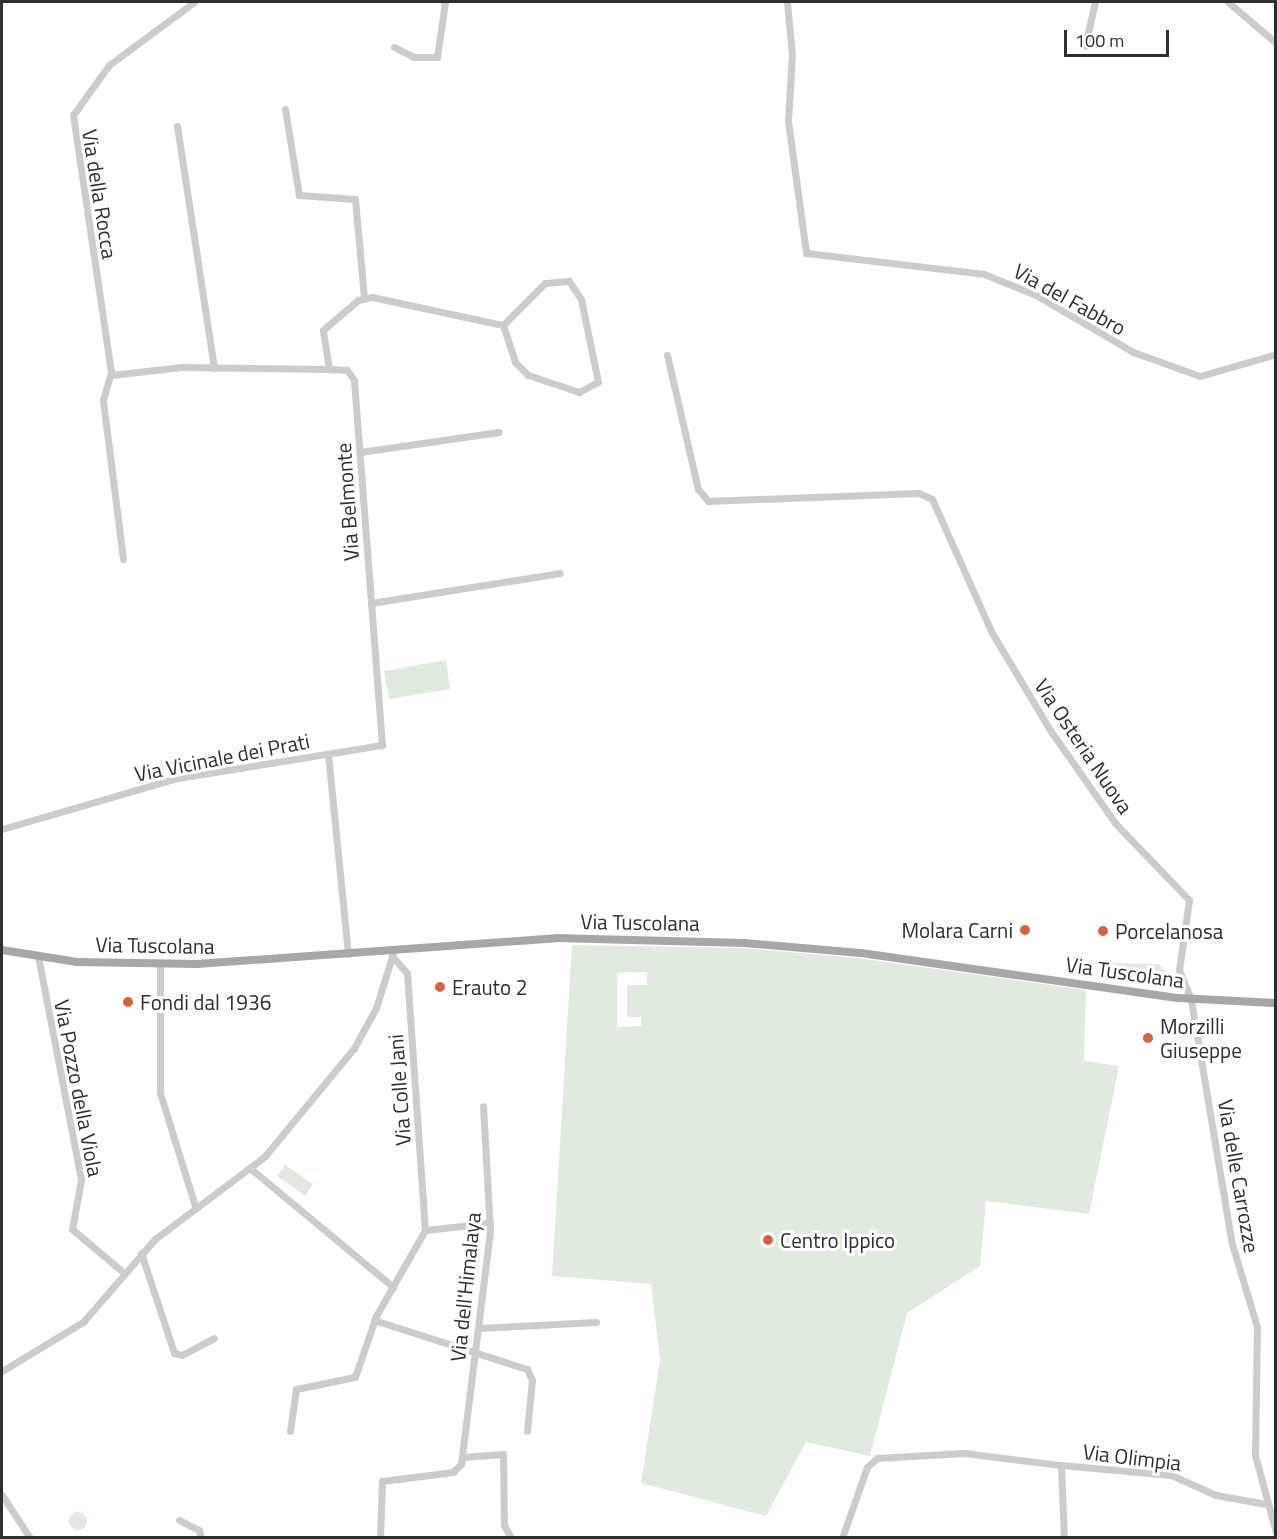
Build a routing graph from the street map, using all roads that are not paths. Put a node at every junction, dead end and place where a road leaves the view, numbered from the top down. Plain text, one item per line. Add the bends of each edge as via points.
1 (194, 2) edge
2 (445, 2) edge
3 (787, 2) edge
4 (1095, 2) edge
5 (1228, 2) edge
6 (1275, 43) edge
7 (1085, 46) dead end
8 (394, 47) dead end
9 (285, 109) dead end
10 (177, 126) dead end
11 (364, 297) junction
12 (503, 325) junction
13 (1275, 354) edge
14 (667, 355) dead end
15 (214, 368) junction
16 (329, 369) junction
17 (111, 375) junction
18 (499, 432) dead end
19 (360, 452) junction
20 (123, 559) dead end
21 (560, 573) dead end
22 (371, 603) junction
23 (382, 745) joint
24 (328, 753) junction
25 (2, 829) edge
26 (2, 950) edge
27 (393, 953) junction
28 (348, 954) junction
29 (38, 956) junction
30 (160, 964) junction
31 (1191, 1000) junction
32 (1275, 1003) edge
33 (483, 1106) dead end
34 (251, 1169) junction
35 (196, 1209) junction
36 (490, 1223) junction
37 (425, 1230) junction
38 (141, 1253) junction
39 (124, 1273) junction
40 (393, 1287) junction
41 (374, 1320) junction
42 (596, 1322) dead end
43 (478, 1328) junction
44 (214, 1338) dead end
45 (475, 1353) junction
46 (2, 1371) edge
47 (290, 1431) dead end
48 (527, 1431) dead end
49 (462, 1457) junction
50 (1061, 1465) junction
51 (2, 1495) edge
52 (1266, 1504) junction
53 (178, 1520) dead end
54 (1275, 1533) edge
55 (30, 1538) edge
56 (201, 1538) edge
57 (380, 1538) edge
58 (511, 1538) edge
59 (842, 1538) edge
60 (1064, 1538) edge

1 - 17 street, Via della Rocca via 109,65 73,115
2 - 8 street via 437,57 414,57
3 - 13 street, Via del Fabbro via 792,51 788,121 806,253 988,276 1036,295 1137,354 1200,376
4 - 7 street
5 - 6 street
9 - 11 street via 299,195 355,199
10 - 15 street
11 - 12 street
11 - 16 street via 324,328
12 - 12 street via 515,362 528,375 579,392 598,382 580,297 568,281 552,280 539,287
14 - 31 street, Via Osteria Nuova via 698,489 706,500 919,493 932,499 992,633 1050,730 1115,823 1190,900 1179,970
15 - 16 street
15 - 17 street
16 - 19 street, Via Belmonte via 347,370 353,377
17 - 20 street, Via della Rocca via 103,400
18 - 19 street
19 - 22 street, Via Belmonte
21 - 22 street
22 - 23 street, Via Belmonte
23 - 24 street, Via Vicinale dei Prati
24 - 25 street, Via Vicinale dei Prati via 178,778
24 - 28 street
26 - 29 main road, Via Tuscolana
27 - 28 main road, Via Tuscolana
27 - 31 main road, Via Tuscolana via 556,938 744,943 861,953
27 - 34 street via 376,1008 351,1054
27 - 37 street, Via Colle Jani via 403,961 407,973
28 - 30 main road, Via Tuscolana
29 - 30 main road, Via Tuscolana
29 - 39 street, Via Pozzo della Viola via 81,1175 72,1229
30 - 35 street via 159,1088
31 - 32 main road, Via Tuscolana
31 - 52 street, Via delle Carrozze via 1230,1232 1257,1327 1255,1444
33 - 36 street, Via dell'Himalaya
34 - 35 street
34 - 40 street
35 - 38 street
36 - 37 street
36 - 43 street, Via dell'Himalaya
37 - 40 street
38 - 39 street
38 - 44 street via 174,1353 182,1355
39 - 46 street via 83,1322
40 - 41 street
41 - 45 street
41 - 47 street via 352,1380 295,1390
42 - 43 street
43 - 45 street, Via dell'Himalaya
45 - 48 street via 530,1373
45 - 49 street, Via dell'Himalaya
49 - 57 street, Via dell'Himalaya via 456,1470 382,1481
49 - 58 street via 503,1454 504,1525
50 - 52 street, Via Olimpia via 1166,1474 1216,1495
50 - 59 street via 964,1453 877,1458 867,1467
50 - 60 street, Via Olimpia
51 - 55 street
52 - 54 street, Via delle Carrozze
53 - 56 street via 199,1530

